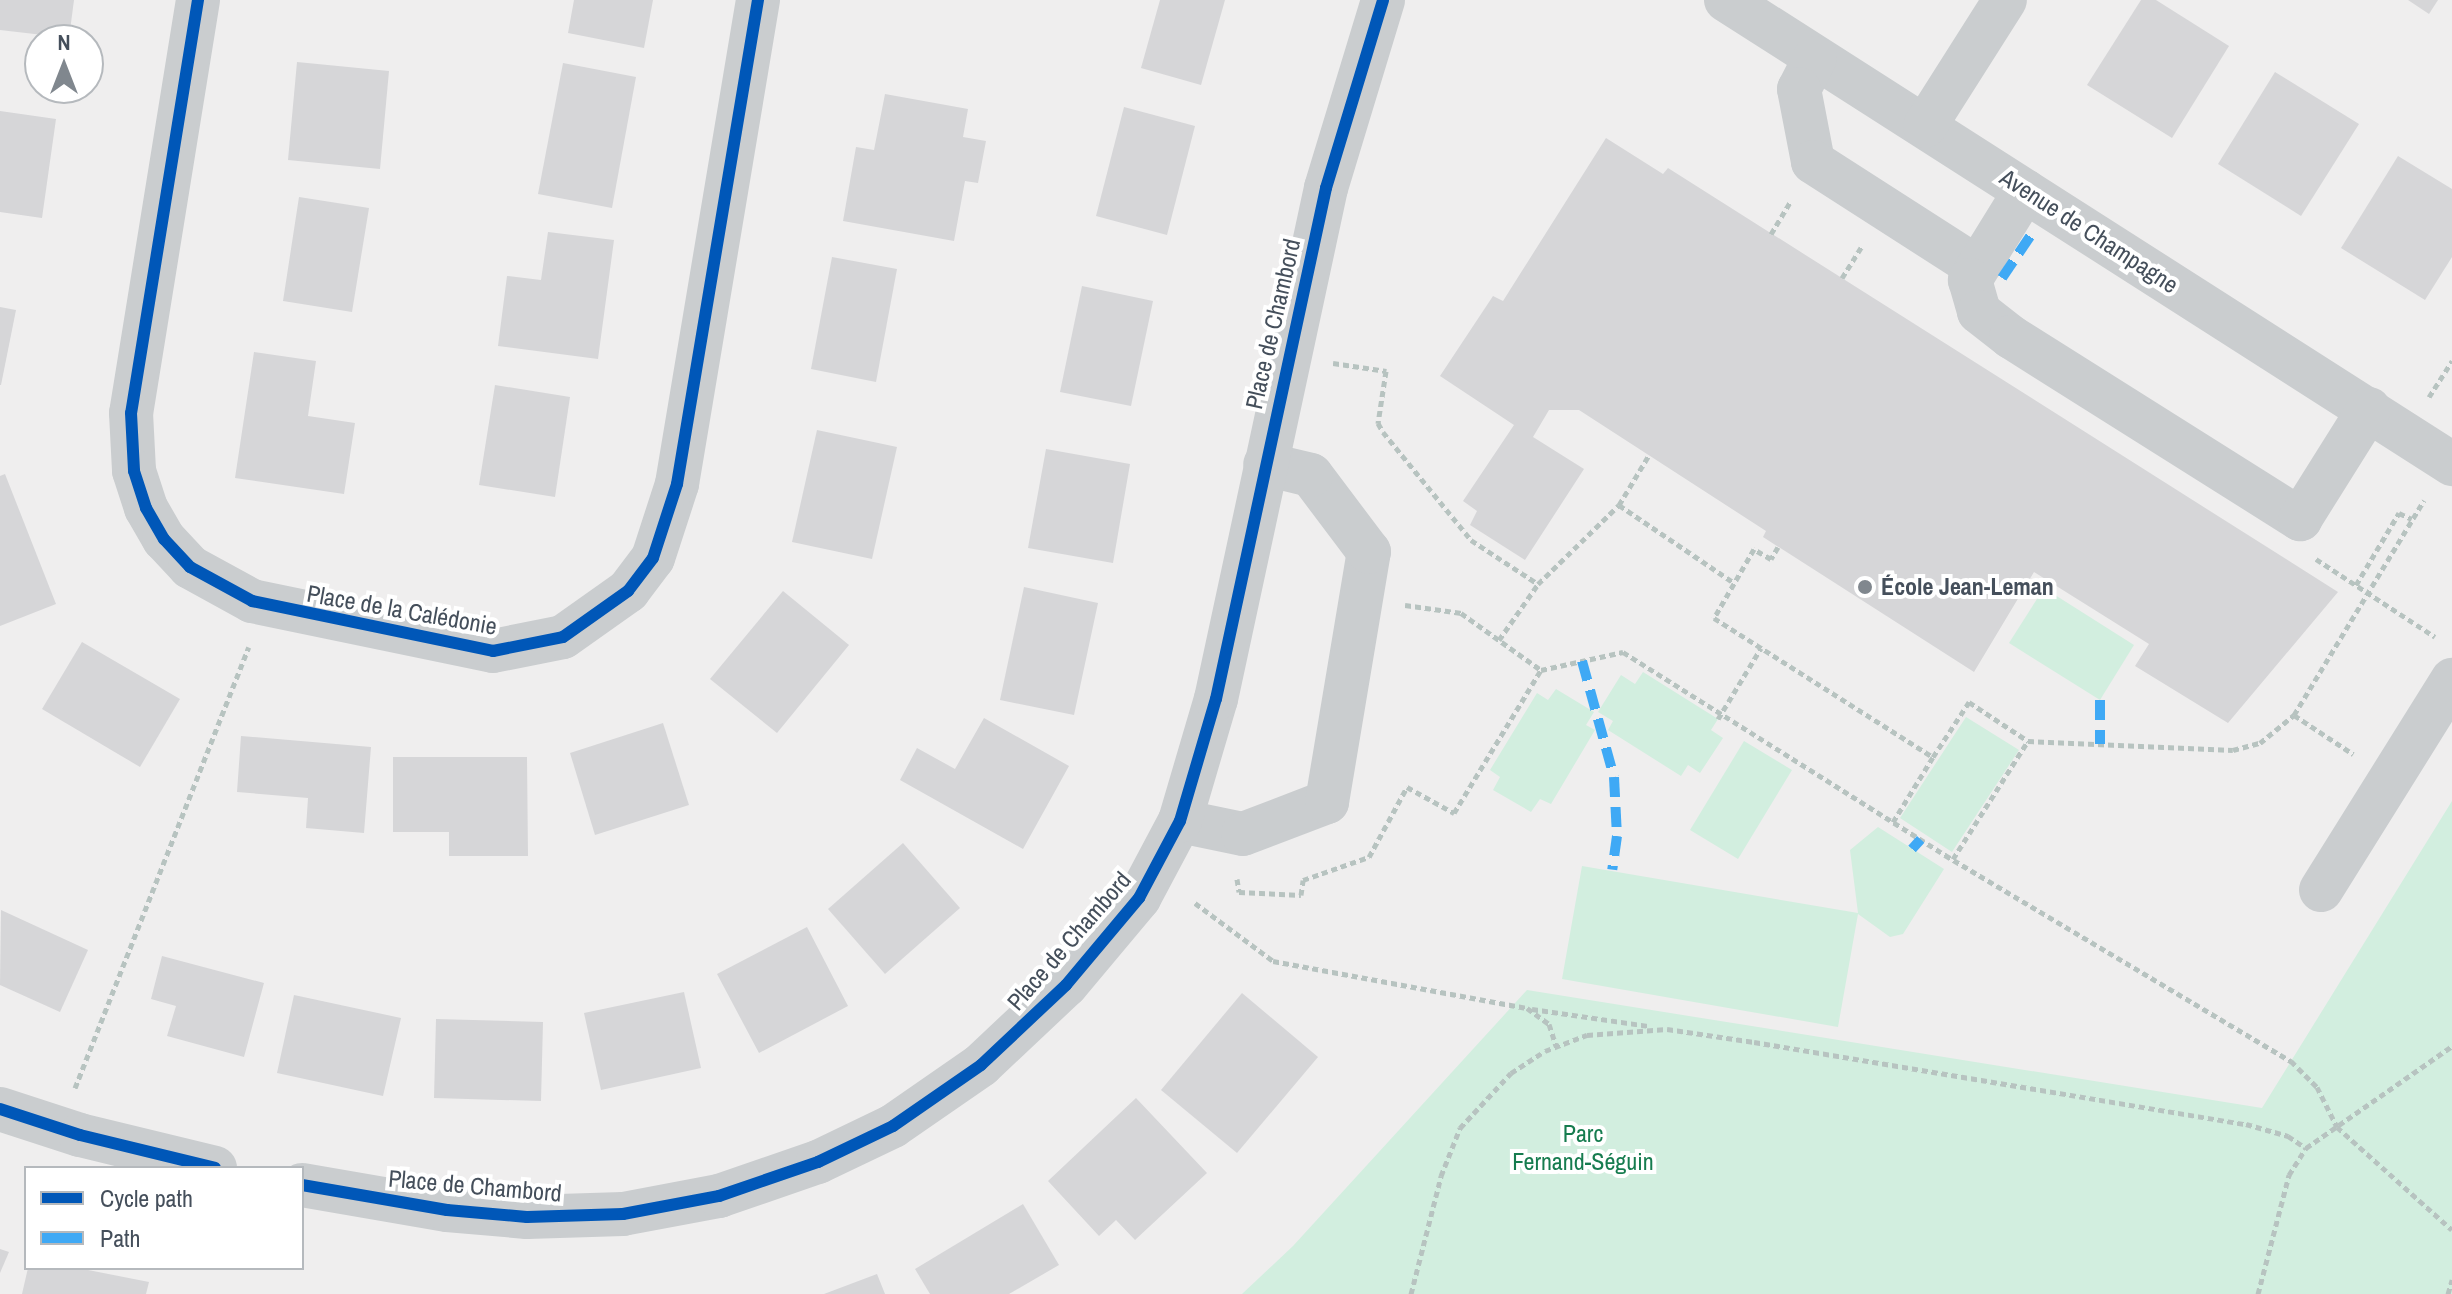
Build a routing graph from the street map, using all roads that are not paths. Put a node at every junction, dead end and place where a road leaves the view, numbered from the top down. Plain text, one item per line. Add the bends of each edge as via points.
1 (198, 0) edge
2 (758, 0) edge
3 (1383, 0) edge
4 (1726, 0) edge
5 (2005, 0) edge
6 (1815, 58) junction
7 (1925, 126) junction
8 (2025, 191) junction
9 (1975, 266) junction
10 (2369, 409) junction
11 (1265, 464) junction
12 (2442, 475) edge
13 (2452, 680) edge
14 (1180, 821) junction
15 (2321, 890) dead end
16 (0, 1109) edge
17 (207, 1166) edge
18 (304, 1185) edge

1 - 2 street, Place de la Calédonie via 131,413 134,471 146,508 164,539 190,567 252,601 493,651 563,637 628,591 653,558 677,484
3 - 11 street, Place de Chambord via 1326,188
4 - 6 street, Avenue de Champagne
5 - 7 street
6 - 7 street, Avenue de Champagne
6 - 9 street via 1799,89 1813,162
7 - 8 street, Avenue de Champagne
8 - 9 street
8 - 10 street, Avenue de Champagne
9 - 10 street via 1970,280 1974,302 2011,337 2300,519
10 - 12 street, Avenue de Champagne
11 - 14 street, Place de Chambord via 1216,699
11 - 14 street via 1311,475 1369,552 1327,802 1243,834
13 - 15 street
14 - 18 street, Place de Chambord via 1139,898 1066,985 1010,1040 924,1107 818,1162 719,1196 593,1217 447,1210
16 - 17 street

